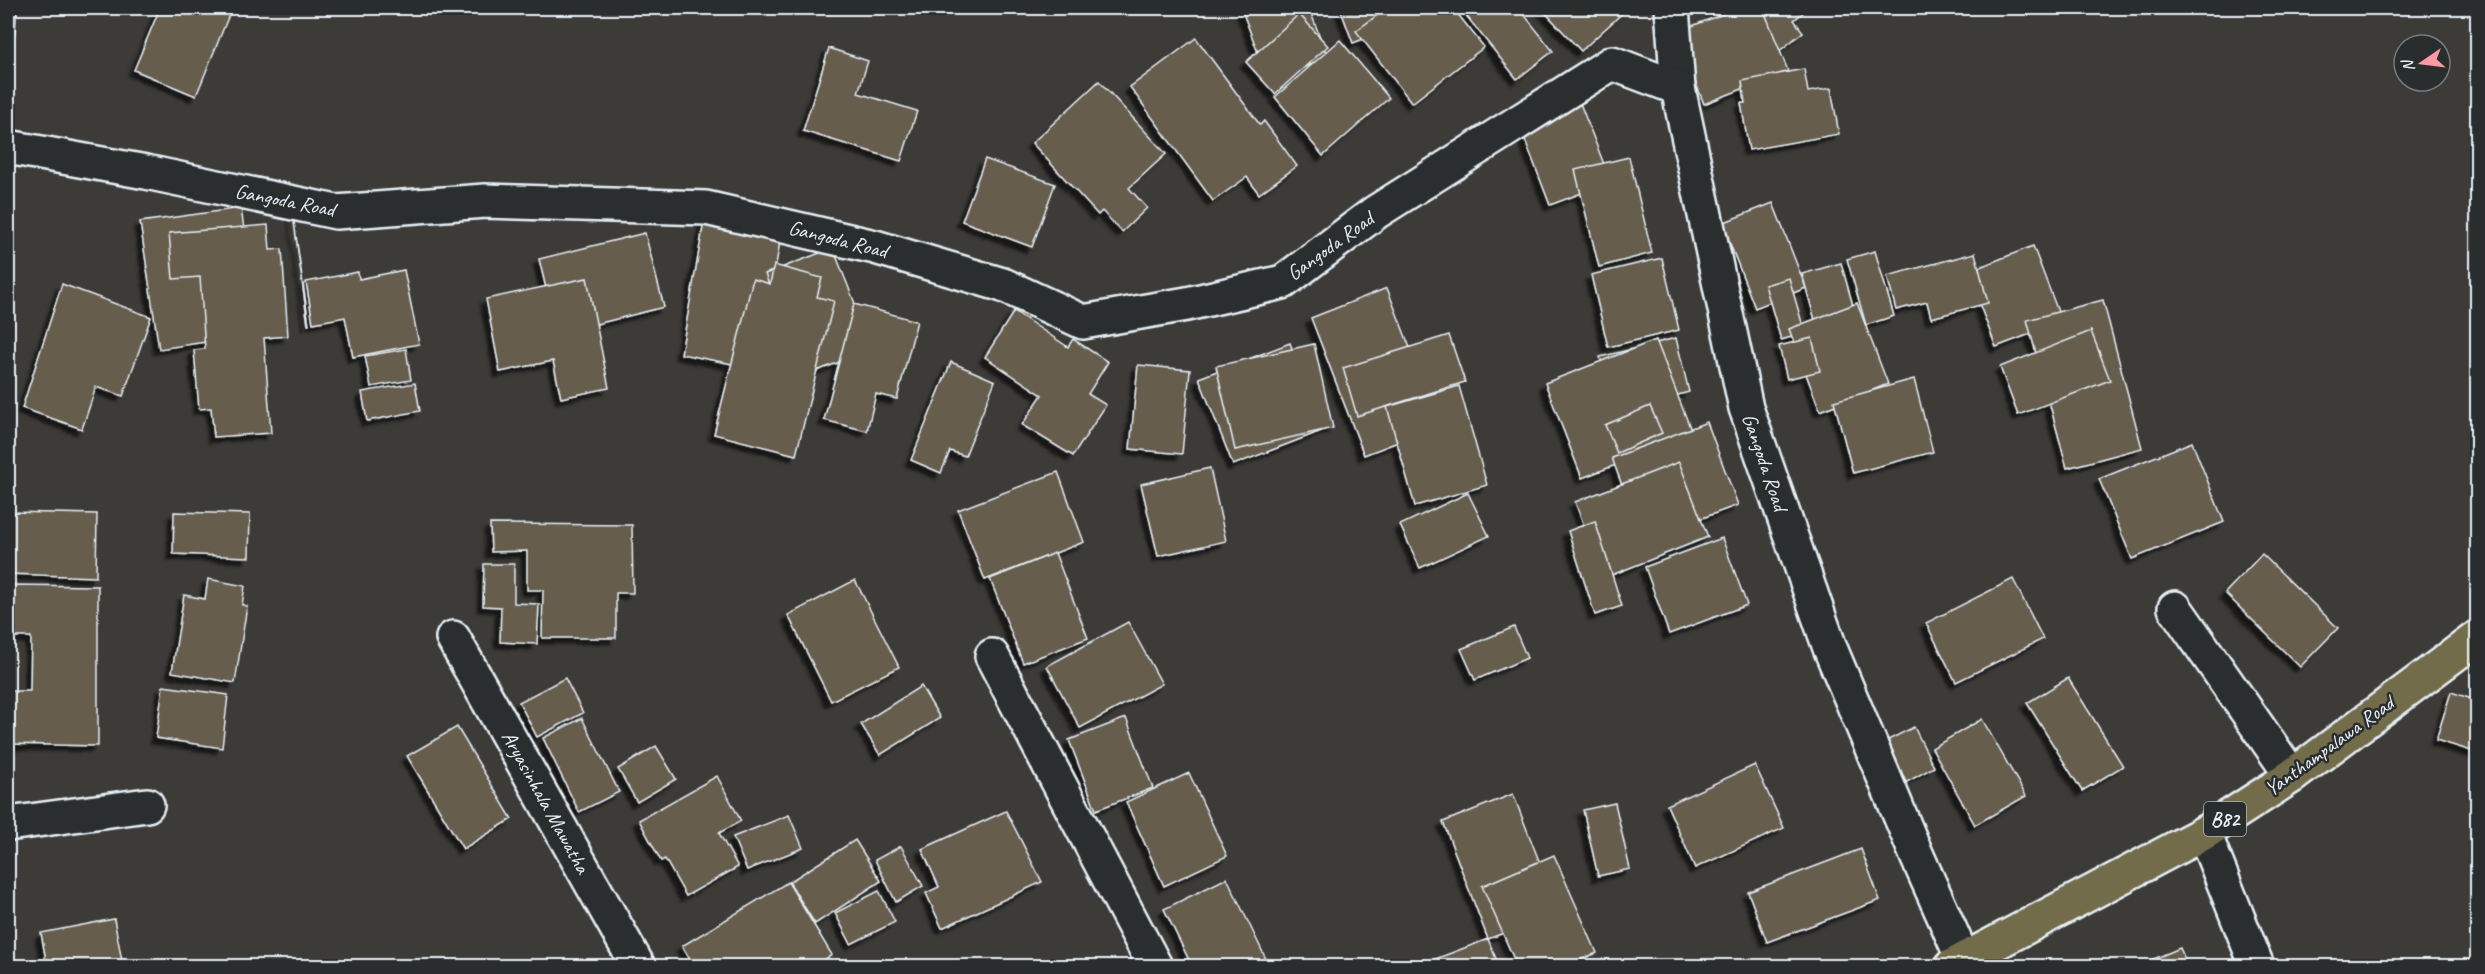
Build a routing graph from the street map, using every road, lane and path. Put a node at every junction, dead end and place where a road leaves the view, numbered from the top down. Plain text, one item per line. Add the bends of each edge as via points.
1 (1672, 8) edge
2 (1678, 88) junction
3 (8, 147) edge
4 (2175, 608) dead end
5 (2478, 637) edge
6 (453, 638) dead end
7 (992, 656) dead end
8 (2292, 776) junction
9 (147, 805) dead end
10 (8, 824) edge
11 (2204, 833) junction
12 (1958, 962) edge
13 (638, 966) edge
14 (1155, 966) edge
15 (2256, 966) edge

1 - 2 street
2 - 3 street, Gangoda Road via 1612,63 1376,212 1283,282 1083,322 1003,285 875,247 706,208 485,201 336,212
2 - 12 street, Gangoda Road via 1746,408 1830,648
4 - 8 street
5 - 8 main road, Yanthampalawa Road / B82
6 - 13 street, Aryasinhala Mawatha
7 - 14 street
8 - 11 main road, Yanthampalawa Road / B82
9 - 10 street
11 - 12 main road, Yanthampalawa Road / B82
11 - 15 street

